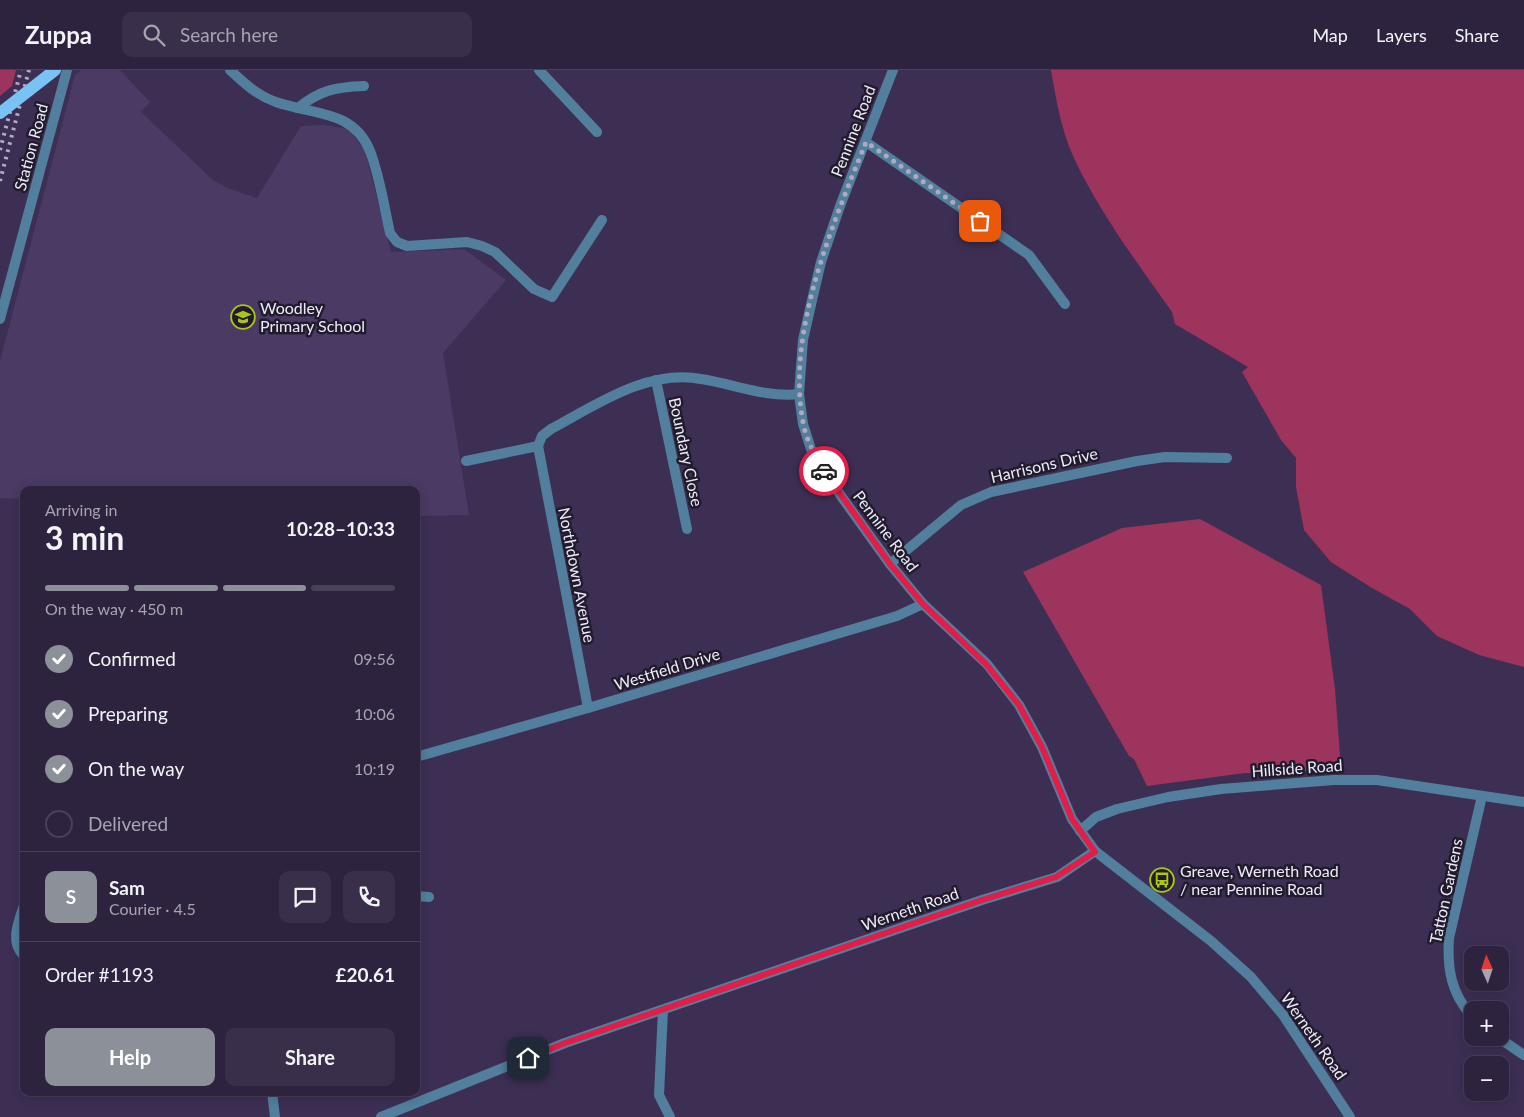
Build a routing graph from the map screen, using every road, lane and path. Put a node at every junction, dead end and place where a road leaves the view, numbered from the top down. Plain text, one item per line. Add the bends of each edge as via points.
1 (55, 70) edge
2 (67, 70) edge
3 (230, 70) edge
4 (539, 70) edge
5 (893, 70) edge
6 (364, 86) dead end
7 (298, 108) junction
8 (0, 113) edge
9 (597, 132) dead end
10 (866, 142) junction
11 (602, 220) dead end
12 (1065, 304) dead end
13 (0, 319) edge
14 (656, 380) junction
15 (799, 394) junction
16 (538, 446) junction
17 (1228, 458) dead end
18 (466, 460) dead end
19 (687, 529) dead end
20 (890, 564) junction
21 (923, 604) junction
22 (588, 708) junction
23 (420, 756) edge
24 (1482, 796) junction
25 (1524, 802) edge
26 (1080, 831) junction
27 (1095, 852) junction
28 (420, 896) edge
29 (429, 897) dead end
30 (20, 917) edge
31 (20, 952) edge
32 (1464, 1003) edge
33 (663, 1010) junction
34 (1509, 1045) edge
35 (1524, 1055) edge
36 (273, 1096) edge
37 (276, 1117) edge
38 (382, 1117) edge
39 (670, 1117) edge
40 (1350, 1117) edge

1 - 8 main road, bridge
2 - 13 street, Station Road
3 - 7 street via 255,92
4 - 9 street
5 - 10 street, Pennine Road
6 - 7 street via 338,87 313,96
7 - 11 street via 337,116 362,137 370,150 390,233 397,242 407,246 467,242 482,246 494,252 534,289 552,297
10 - 12 street via 1028,255
10 - 15 street, Pennine Road via 821,262 803,340
14 - 15 street via 700,378 770,394
14 - 16 street via 632,387 551,429 542,436
14 - 19 street, Boundary Close
15 - 20 street, Pennine Road via 811,449
16 - 18 street
16 - 22 street, Northdown Avenue
17 - 20 street, Harrisons Drive via 1165,457 1137,461 991,492 961,505
20 - 21 street, Pennine Road
21 - 22 street, Westfield Drive via 897,616
21 - 26 street, Pennine Road via 986,664 1019,705 1032,725 1060,794
22 - 23 street, Westfield Drive
24 - 25 street, Hillside Road
24 - 26 street, Hillside Road via 1377,780 1278,783 1168,797 1117,809 1096,817
24 - 32 street, Tatton Gardens via 1449,938 1450,980
26 - 27 street, Pennine Road
27 - 33 street, Werneth Road via 1056,877
27 - 40 street, Werneth Road via 1211,941 1251,977 1283,1014
28 - 29 street
30 - 31 street via 15,933
33 - 38 street, Werneth Road via 565,1043
33 - 39 street via 659,1095
34 - 35 street
36 - 37 street

